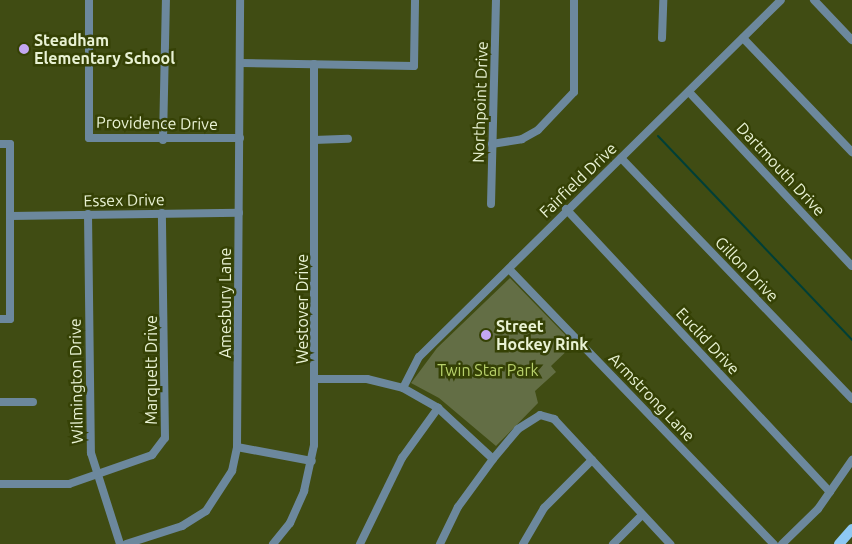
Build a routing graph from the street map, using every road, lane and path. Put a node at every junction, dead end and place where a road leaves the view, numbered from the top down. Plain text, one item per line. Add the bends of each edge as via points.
1 (89, 0) edge
2 (166, 0) edge
3 (240, 0) edge
4 (415, 0) edge
5 (496, 0) edge
6 (574, 0) edge
7 (662, 0) edge
8 (782, 0) edge
9 (814, 0) edge
10 (662, 38) dead end
11 (744, 38) junction
12 (852, 40) edge
13 (241, 63) junction
14 (314, 64) junction
15 (689, 92) junction
16 (240, 138) junction
17 (348, 139) dead end
18 (163, 140) junction
19 (314, 140) junction
20 (0, 144) edge
21 (492, 144) junction
22 (852, 152) edge
23 (621, 158) junction
24 (491, 204) dead end
25 (566, 209) junction
26 (239, 213) junction
27 (88, 214) junction
28 (162, 214) junction
29 (10, 216) junction
30 (852, 266) edge
31 (509, 269) junction
32 (0, 319) edge
33 (316, 379) junction
34 (403, 388) junction
35 (852, 399) edge
36 (0, 402) edge
37 (33, 402) dead end
38 (438, 408) junction
39 (237, 447) junction
40 (493, 459) junction
41 (592, 460) junction
42 (852, 460) edge
43 (312, 461) junction
44 (96, 476) junction
45 (0, 484) edge
46 (830, 492) junction
47 (642, 515) junction
48 (851, 530) edge
49 (120, 544) edge
50 (126, 544) edge
51 (273, 544) edge
52 (360, 544) edge
53 (440, 544) edge
54 (523, 544) edge
55 (613, 544) edge
56 (670, 544) edge
57 (774, 544) edge
58 (782, 544) edge
59 (838, 544) edge

1 - 18 street, Providence Drive via 90,138
2 - 18 street
3 - 13 street, Amesbury Lane
4 - 14 street via 414,66
5 - 21 street, Northpoint Drive
6 - 21 street via 574,92 538,130 522,139
7 - 10 street
8 - 11 street, Fairfield Drive
9 - 12 street
11 - 15 street, Fairfield Drive
11 - 22 street
13 - 14 street
13 - 16 street, Amesbury Lane
14 - 19 street, Westover Drive
15 - 23 street, Fairfield Drive
15 - 30 street, Dartmouth Drive
16 - 18 street, Providence Drive
16 - 26 street, Amesbury Lane
17 - 19 street
19 - 33 street, Westover Drive
20 - 29 street via 10,144
21 - 24 street, Northpoint Drive
23 - 25 street, Fairfield Drive
23 - 35 street, Gillon Drive
25 - 31 street, Fairfield Drive
25 - 46 street, Euclid Drive
26 - 28 street, Essex Drive
26 - 39 street, Amesbury Lane
27 - 28 street, Essex Drive
27 - 29 street, Essex Drive
27 - 44 street, Wilmington Drive via 91,453
28 - 44 street, Marquett Drive via 165,438 152,455
29 - 32 street via 10,319
31 - 34 street, Fairfield Drive via 419,357
31 - 57 street, Armstrong Lane
33 - 34 street via 367,379
33 - 43 street, Westover Drive
34 - 38 street
36 - 37 street
38 - 40 street
38 - 52 street via 402,458
39 - 43 street
39 - 50 street, Amesbury Lane via 232,471 206,510 182,526
40 - 41 street via 534,416 547,415
40 - 53 street via 458,507
41 - 47 street
41 - 54 street via 544,508
42 - 46 street
43 - 51 street, Westover Drive via 290,523
44 - 45 street, Marquett Drive via 69,484
44 - 49 street, Wilmington Drive
46 - 58 street
47 - 55 street
47 - 56 street
48 - 59 main road

